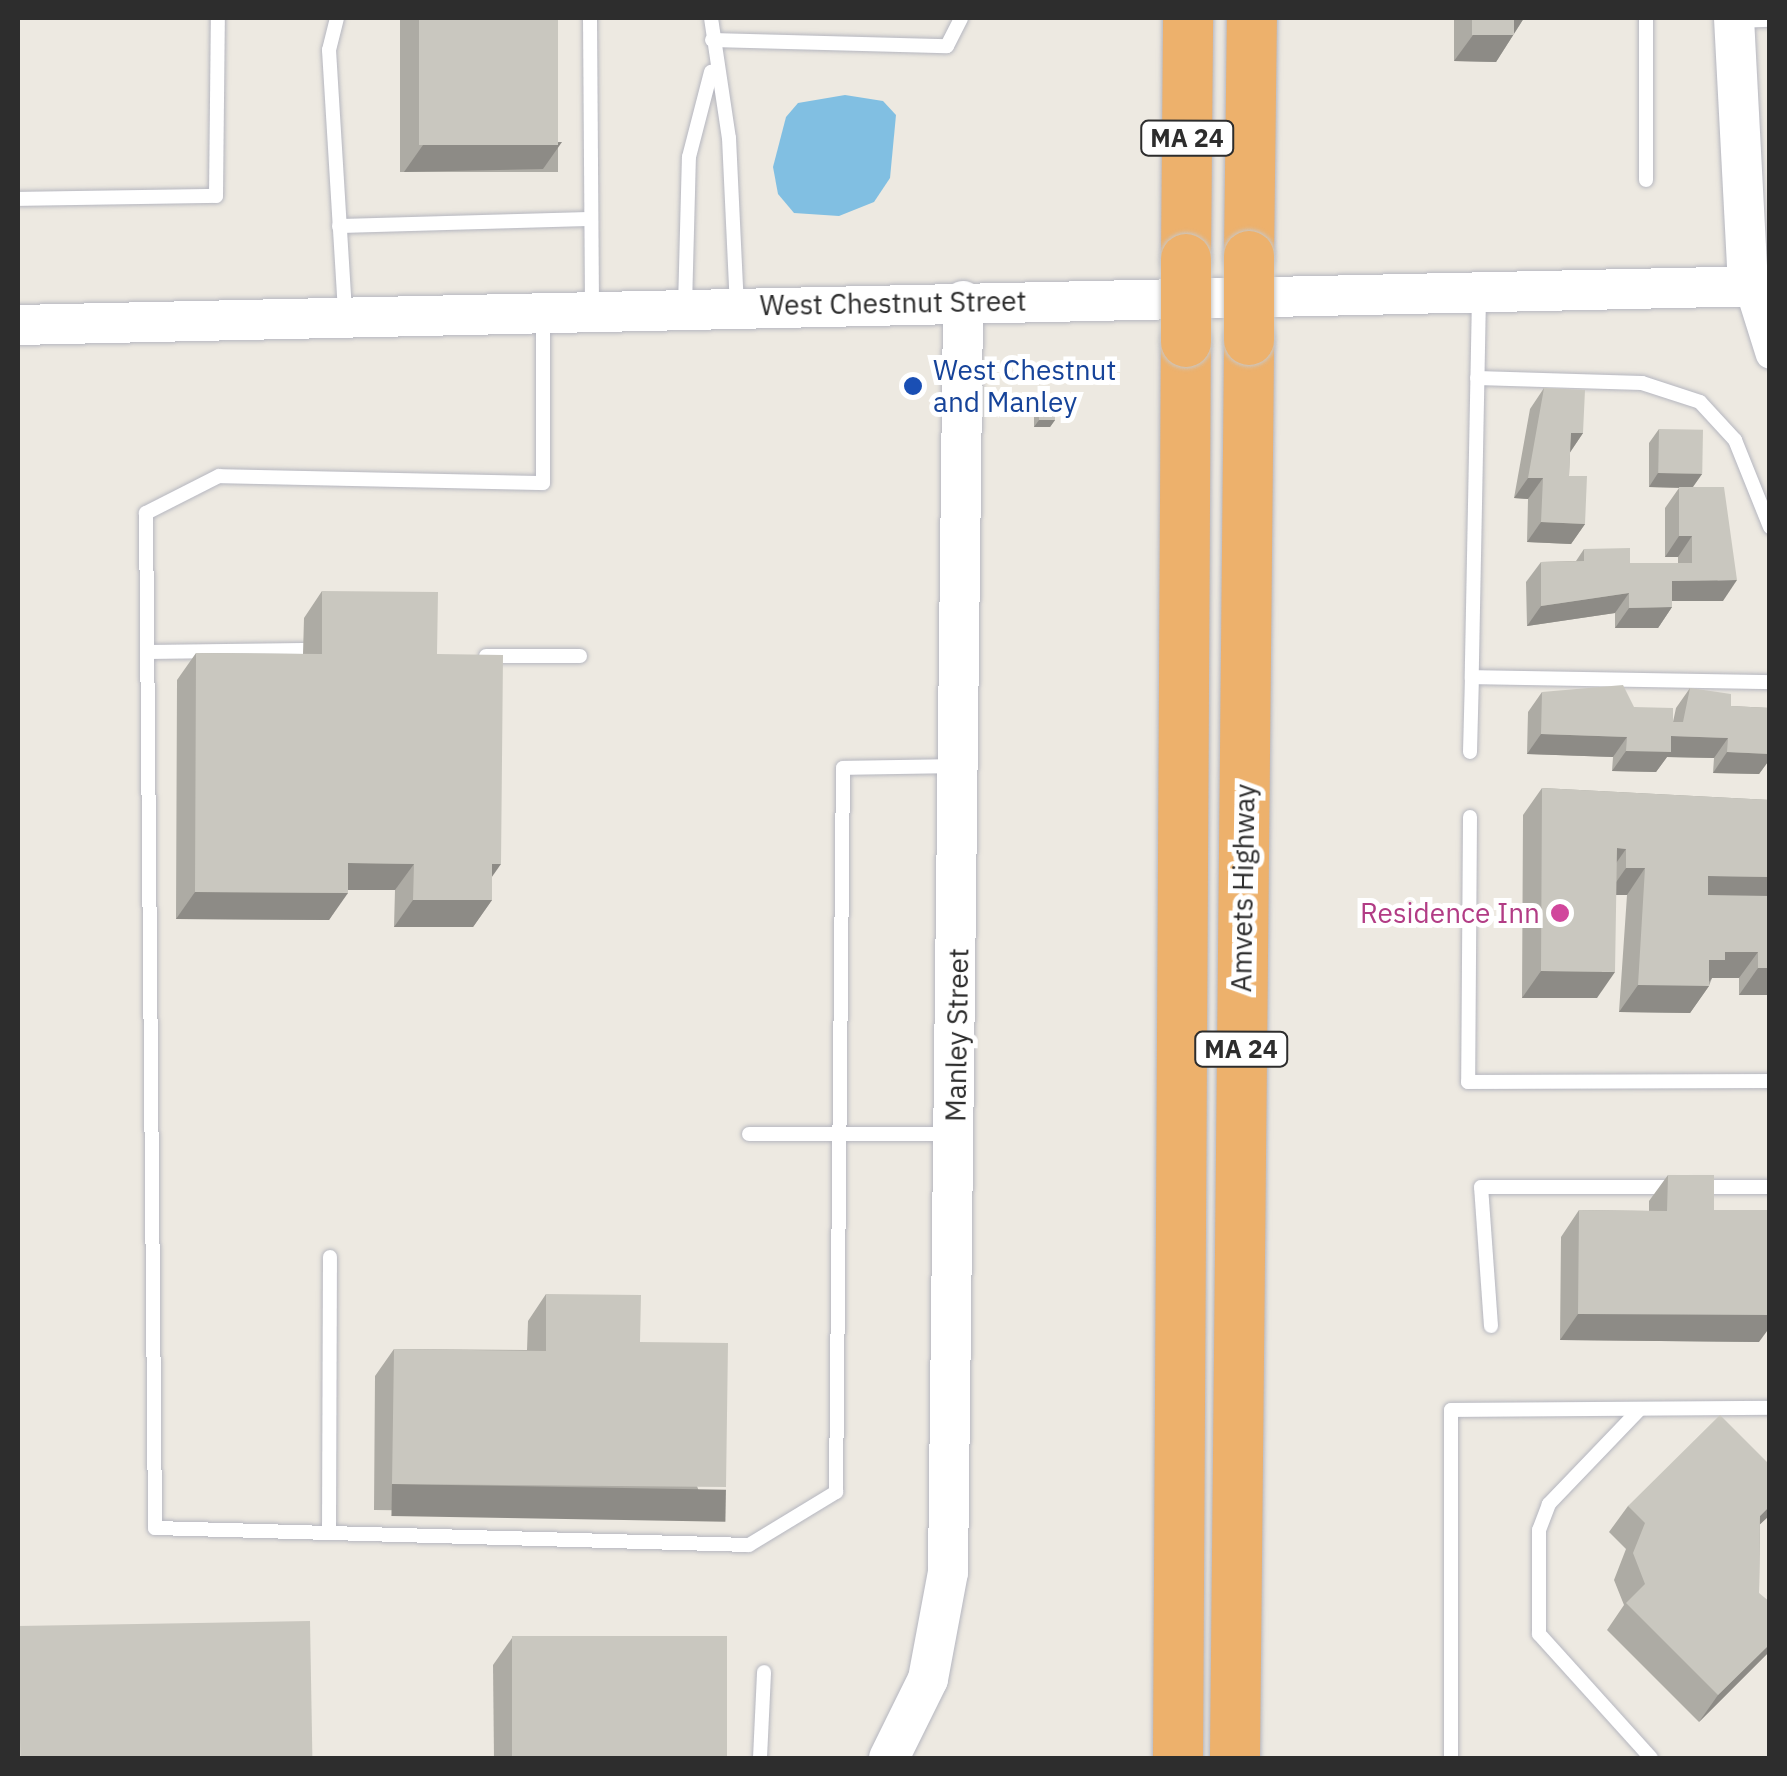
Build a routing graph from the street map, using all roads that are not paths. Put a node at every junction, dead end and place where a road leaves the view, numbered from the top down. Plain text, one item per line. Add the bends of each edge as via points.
1 (218, 18) edge
2 (336, 18) edge
3 (590, 18) edge
4 (711, 18) edge
5 (960, 18) edge
6 (1188, 18) edge
7 (1252, 18) edge
8 (1646, 18) edge
9 (1746, 19) edge
10 (712, 40) junction
11 (713, 66) junction
12 (1646, 180) dead end
13 (18, 199) edge
14 (590, 219) junction
15 (339, 226) junction
16 (1759, 285) edge
17 (1479, 289) junction
18 (963, 301) junction
19 (738, 306) junction
20 (685, 307) junction
21 (592, 313) junction
22 (544, 316) junction
23 (346, 320) junction
24 (18, 326) edge
25 (1770, 355) edge
26 (1477, 378) junction
27 (1770, 527) edge
28 (303, 650) edge
29 (148, 652) junction
30 (460, 656) edge
31 (580, 656) dead end
32 (1472, 677) junction
33 (1770, 682) edge
34 (1470, 752) dead end
35 (960, 766) junction
36 (1470, 817) dead end
37 (1770, 1081) edge
38 (748, 1134) dead end
39 (956, 1134) junction
40 (840, 1135) junction
41 (1770, 1187) edge
42 (330, 1257) dead end
43 (1491, 1326) dead end
44 (1770, 1408) edge
45 (1640, 1409) junction
46 (328, 1533) junction
47 (764, 1672) dead end
48 (760, 1758) edge
49 (890, 1758) edge
50 (1178, 1758) edge
51 (1235, 1758) edge
52 (1452, 1758) edge
53 (1651, 1758) edge

1 - 13 lane via 216,196
2 - 15 lane via 329,50
3 - 14 lane
4 - 10 lane
5 - 10 lane via 947,46
6 - 50 highway, MA 24, bridge
7 - 51 highway, Amvets Highway / MA 24, bridge
8 - 12 lane
9 - 16 main road
10 - 11 lane
11 - 19 lane via 730,138
11 - 20 lane via 689,157
14 - 15 lane
14 - 21 lane
15 - 23 lane
16 - 17 main road, West Chestnut Street
16 - 25 street
17 - 18 main road, West Chestnut Street
17 - 26 lane
18 - 19 main road, West Chestnut Street
18 - 35 main road, Manley Street
19 - 20 main road, West Chestnut Street
20 - 21 main road, West Chestnut Street
21 - 22 main road, West Chestnut Street
22 - 23 main road, West Chestnut Street
22 - 29 lane via 543,483 219,476 146,513
23 - 24 main road, West Chestnut Street
26 - 27 lane via 1642,383 1700,402 1736,440
26 - 32 lane
28 - 29 lane
29 - 46 lane via 155,1528
30 - 31 lane
32 - 33 lane
32 - 34 lane
35 - 39 main road, Manley Street
35 - 40 lane via 843,768
36 - 37 lane via 1468,1082
38 - 40 lane
39 - 40 lane
39 - 49 main road, Manley Street via 944,1612 928,1679
40 - 46 lane via 836,1492 750,1545
41 - 43 lane via 1480,1188
42 - 46 lane
44 - 45 lane
45 - 52 lane via 1451,1410
45 - 53 lane via 1549,1504 1539,1530 1540,1634
47 - 48 lane

